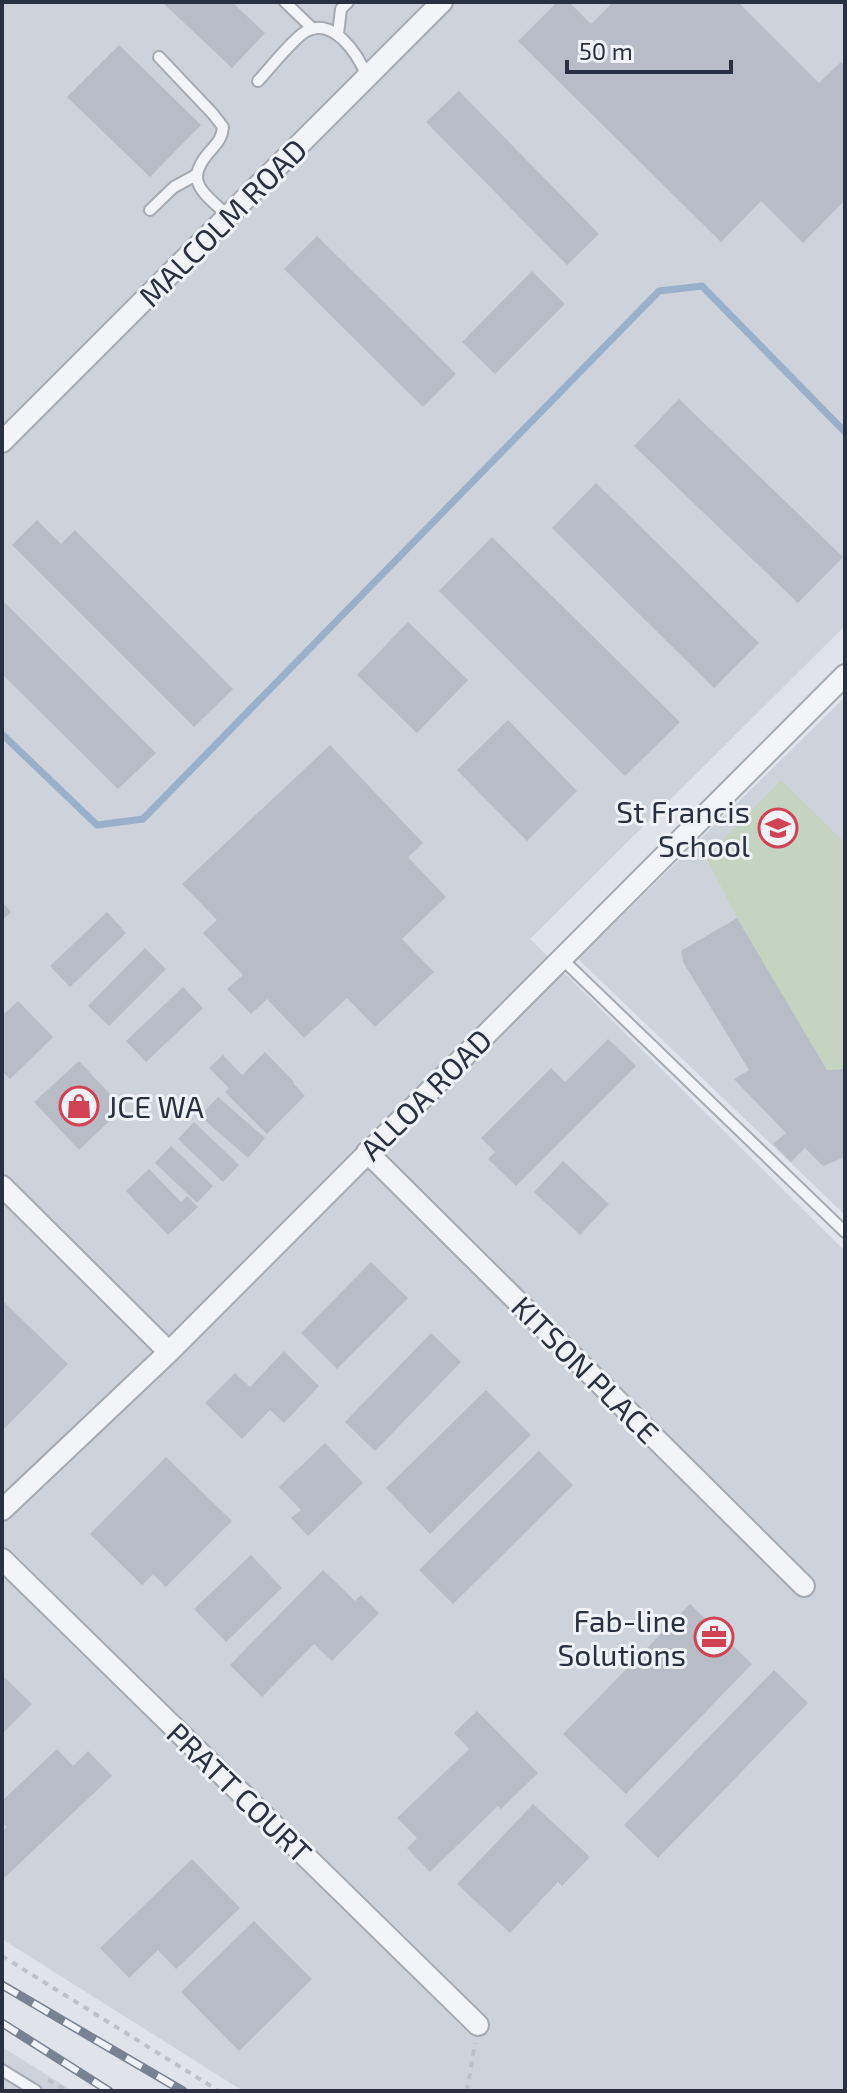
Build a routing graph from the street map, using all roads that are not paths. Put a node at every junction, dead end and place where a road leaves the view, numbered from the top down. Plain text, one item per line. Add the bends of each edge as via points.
1 (285, 2) edge
2 (348, 2) edge
3 (442, 2) edge
4 (313, 29) junction
5 (338, 34) junction
6 (159, 57) dead end
7 (367, 77) junction
8 (258, 81) dead end
9 (196, 175) junction
10 (150, 210) dead end
11 (228, 216) junction
12 (2, 442) edge
13 (845, 675) edge
14 (561, 958) junction
15 (367, 1152) junction
16 (2, 1186) edge
17 (845, 1232) edge
18 (169, 1352) junction
19 (2, 1510) edge
20 (2, 1559) edge
21 (804, 1586) dead end
22 (478, 2025) road end
23 (2, 2070) edge
24 (36, 2091) edge

1 - 4 lane
2 - 5 lane via 341,9
3 - 7 street, MALCOLM ROAD
4 - 5 lane
4 - 8 lane
5 - 7 lane
6 - 9 lane via 223,127
7 - 11 street, MALCOLM ROAD
9 - 10 lane
9 - 11 lane via 199,186
11 - 12 street, MALCOLM ROAD
13 - 14 street, ALLOA ROAD
14 - 15 street, ALLOA ROAD
14 - 17 lane
15 - 18 street, ALLOA ROAD
15 - 21 street, KITSON PLACE
16 - 18 street
18 - 19 street, ALLOA ROAD
20 - 22 street, PRATT COURT
23 - 24 lane

